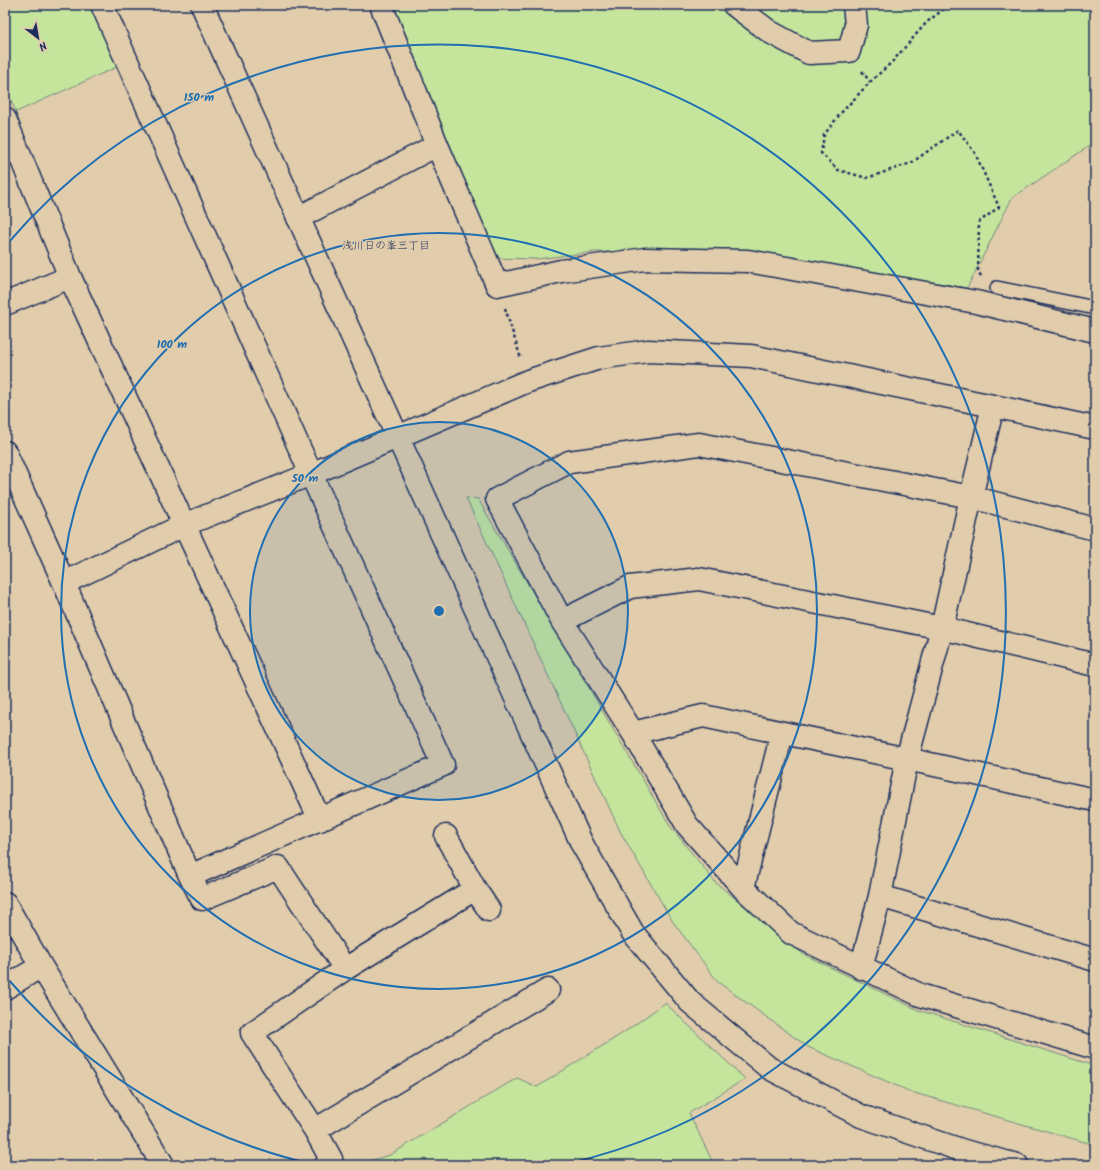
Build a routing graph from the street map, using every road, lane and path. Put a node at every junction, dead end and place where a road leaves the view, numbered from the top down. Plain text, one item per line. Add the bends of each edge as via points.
1 (102, 5) edge
2 (202, 5) edge
3 (381, 5) edge
4 (734, 5) edge
5 (854, 5) edge
6 (949, 5) edge
7 (5, 119) edge
8 (438, 145) junction
9 (298, 218) junction
10 (70, 278) junction
11 (497, 285) junction
12 (997, 288) joint
13 (5, 304) edge
14 (1095, 308) edge
15 (1095, 331) edge
16 (528, 381) junction
17 (993, 406) junction
18 (1095, 428) edge
19 (397, 436) junction
20 (5, 452) edge
21 (311, 474) junction
22 (971, 497) junction
23 (184, 524) junction
24 (1095, 529) edge
25 (64, 583) junction
26 (562, 621) junction
27 (942, 628) junction
28 (1095, 665) edge
29 (633, 733) junction
30 (782, 733) junction
31 (908, 758) junction
32 (1095, 800) edge
33 (320, 820) junction
34 (446, 836) dead end
35 (190, 876) junction
36 (743, 888) junction
37 (475, 889) junction
38 (880, 896) junction
39 (5, 903) edge
40 (489, 910) dead end
41 (1095, 960) edge
42 (41, 966) junction
43 (861, 968) junction
44 (345, 969) junction
45 (5, 988) edge
46 (548, 990) dead end
47 (1095, 1048) edge
48 (315, 1130) junction
49 (962, 1158) edge
50 (163, 1165) edge
51 (326, 1165) edge
52 (1017, 1165) edge

1 - 21 street
2 - 9 street
3 - 8 street
4 - 5 street via 770,32 809,53 848,51 856,25
6 - 12 path via 927,22 892,62 840,114 824,135 821,153 838,170 868,178 911,163 958,130 975,153 999,207 979,222 978,272
7 - 10 street
8 - 9 street
8 - 11 street
9 - 19 street
10 - 13 street
10 - 23 street
11 - 15 street via 561,270 645,259 748,261 976,302
11 - 16 path
12 - 14 lane
16 - 17 street via 599,358 648,351 751,356
16 - 19 street
17 - 18 street
17 - 22 street
19 - 21 street
19 - 49 street via 582,844 633,933 690,1002 769,1068 861,1116
20 - 25 street
21 - 23 street
21 - 33 street via 443,765
22 - 24 street
22 - 26 street via 699,444 569,462 497,499
22 - 27 street
23 - 25 street
23 - 33 street
25 - 35 street
26 - 27 street via 630,587 699,579
26 - 29 street
27 - 28 street
27 - 31 street
29 - 30 street via 702,716
29 - 36 street via 687,825
30 - 31 street
30 - 36 street
31 - 32 street
31 - 38 street
33 - 35 street
34 - 37 street
35 - 44 street via 202,899 278,867
36 - 43 street via 791,934
37 - 40 street
37 - 44 street
38 - 41 street
38 - 43 street
39 - 42 street
42 - 45 street
42 - 50 street
43 - 47 street via 920,995
44 - 48 street via 252,1033
46 - 48 street
48 - 51 street via 331,1159
49 - 52 street

